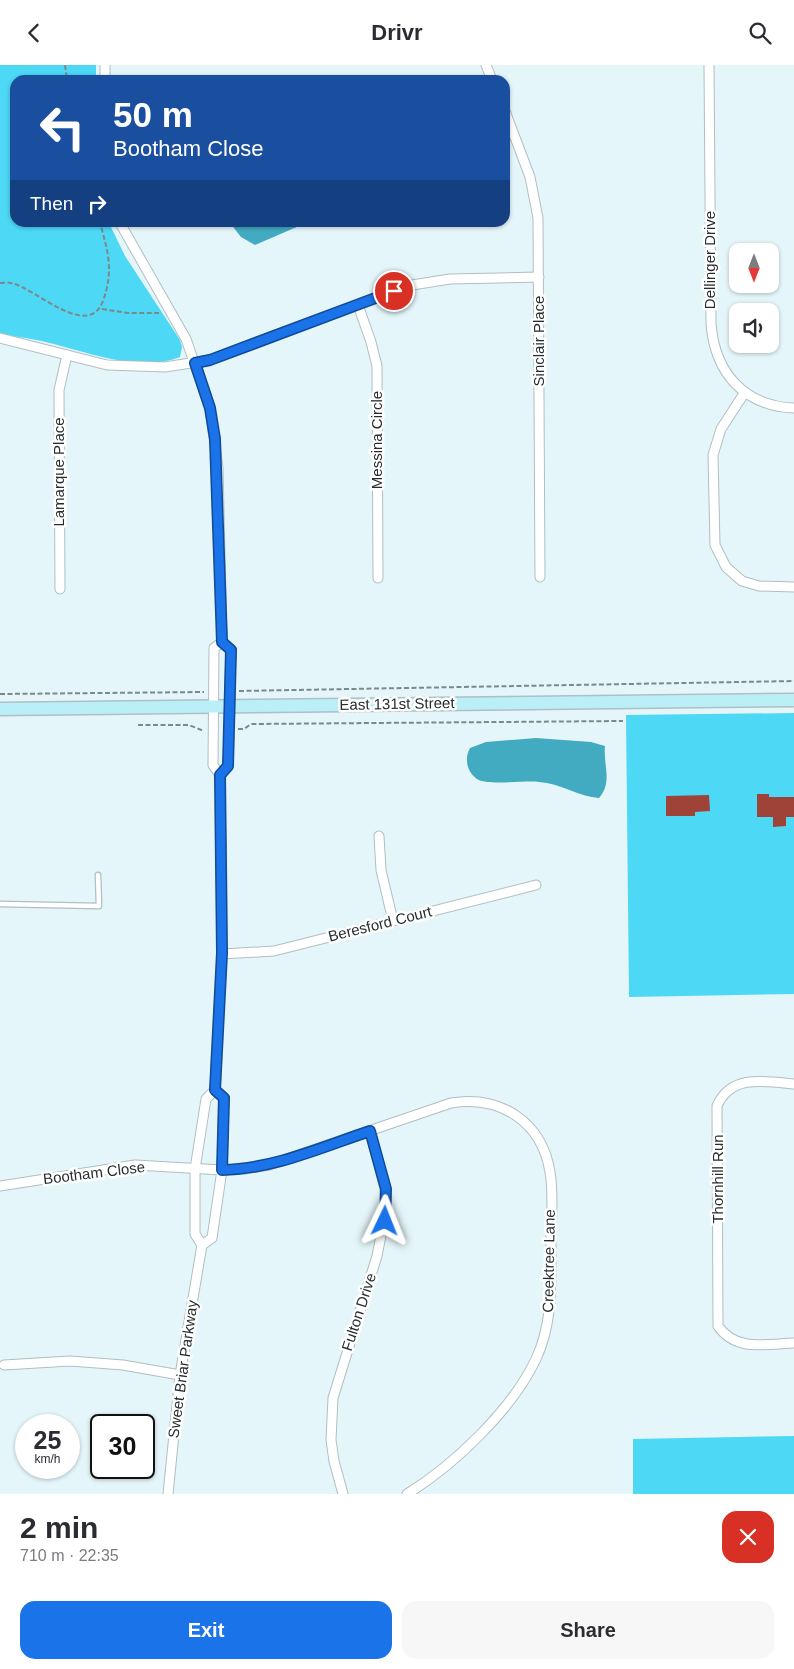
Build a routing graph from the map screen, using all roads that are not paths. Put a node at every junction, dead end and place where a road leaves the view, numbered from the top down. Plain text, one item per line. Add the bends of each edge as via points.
1 (709, 65) edge
2 (510, 124) edge
3 (122, 227) edge
4 (539, 277) junction
5 (358, 305) junction
6 (0, 338) edge
7 (67, 355) junction
8 (195, 363) junction
9 (745, 391) junction
10 (794, 408) edge
11 (540, 577) dead end
12 (378, 578) dead end
13 (794, 587) edge
14 (60, 589) dead end
15 (222, 642) junction
16 (794, 699) edge
17 (230, 706) junction
18 (213, 707) junction
19 (0, 709) edge
20 (220, 775) junction
21 (380, 835) dead end
22 (98, 875) dead end
23 (536, 885) dead end
24 (0, 904) edge
25 (393, 921) junction
26 (222, 953) junction
27 (794, 1084) edge
28 (215, 1090) junction
29 (506, 1109) joint
30 (370, 1131) junction
31 (195, 1169) junction
32 (222, 1170) junction
33 (0, 1186) edge
34 (202, 1245) junction
35 (794, 1343) edge
36 (4, 1365) dead end
37 (180, 1375) junction
38 (168, 1494) edge
39 (344, 1494) edge
40 (407, 1494) edge

1 - 9 street, Dellinger Drive via 712,339 723,368
2 - 4 street, Sinclair Place via 530,177 538,218
3 - 8 street, Sweet Briar Parkway via 186,339
4 - 5 street via 436,280 412,285
4 - 11 street, Sinclair Place
5 - 8 street
5 - 12 street, Messina Circle via 377,366
6 - 7 street
7 - 8 street via 135,368
7 - 14 street, Lamarque Place via 59,390
8 - 15 street, Sweet Briar Parkway via 210,408 215,439
9 - 10 street, Dellinger Drive via 768,404
9 - 13 street via 729,414 714,450 715,545 726,567 742,581 759,586
15 - 17 street, Sweet Briar Parkway via 231,650
15 - 18 street, Sweet Briar Parkway via 214,648
16 - 17 street, East 131st Street
17 - 18 street, East 131st Street
17 - 20 street, Sweet Briar Parkway via 228,766
18 - 19 street, East 131st Street
18 - 20 street, Sweet Briar Parkway via 213,765
20 - 26 street, Sweet Briar Parkway
21 - 25 street via 381,870
22 - 24 lane via 99,906
23 - 25 street, Beresford Court
25 - 26 street, Beresford Court via 274,951
26 - 28 street, Sweet Briar Parkway
27 - 35 street, Thornhill Run via 769,1081 740,1083 723,1094 718,1106 718,1326 726,1338 739,1344
28 - 31 street, Sweet Briar Parkway via 206,1099
28 - 32 street, Sweet Briar Parkway via 224,1098
29 - 30 street, Bootham Close via 487,1103 451,1103
29 - 40 street, Creektree Lane via 519,1116 532,1130 546,1153 551,1174 551,1299 548,1323 537,1357 507,1405 432,1478
30 - 32 street, Bootham Close via 269,1165
30 - 39 street, Fulton Drive via 386,1189 386,1210 377,1256 334,1397 331,1440
31 - 32 street, Bootham Close
31 - 33 street, Bootham Close via 135,1165
31 - 34 street, Sweet Briar Parkway via 195,1234
32 - 34 street, Sweet Briar Parkway via 212,1238
34 - 37 street, Sweet Briar Parkway
36 - 37 street via 70,1361 123,1365
37 - 38 street, Sweet Briar Parkway

